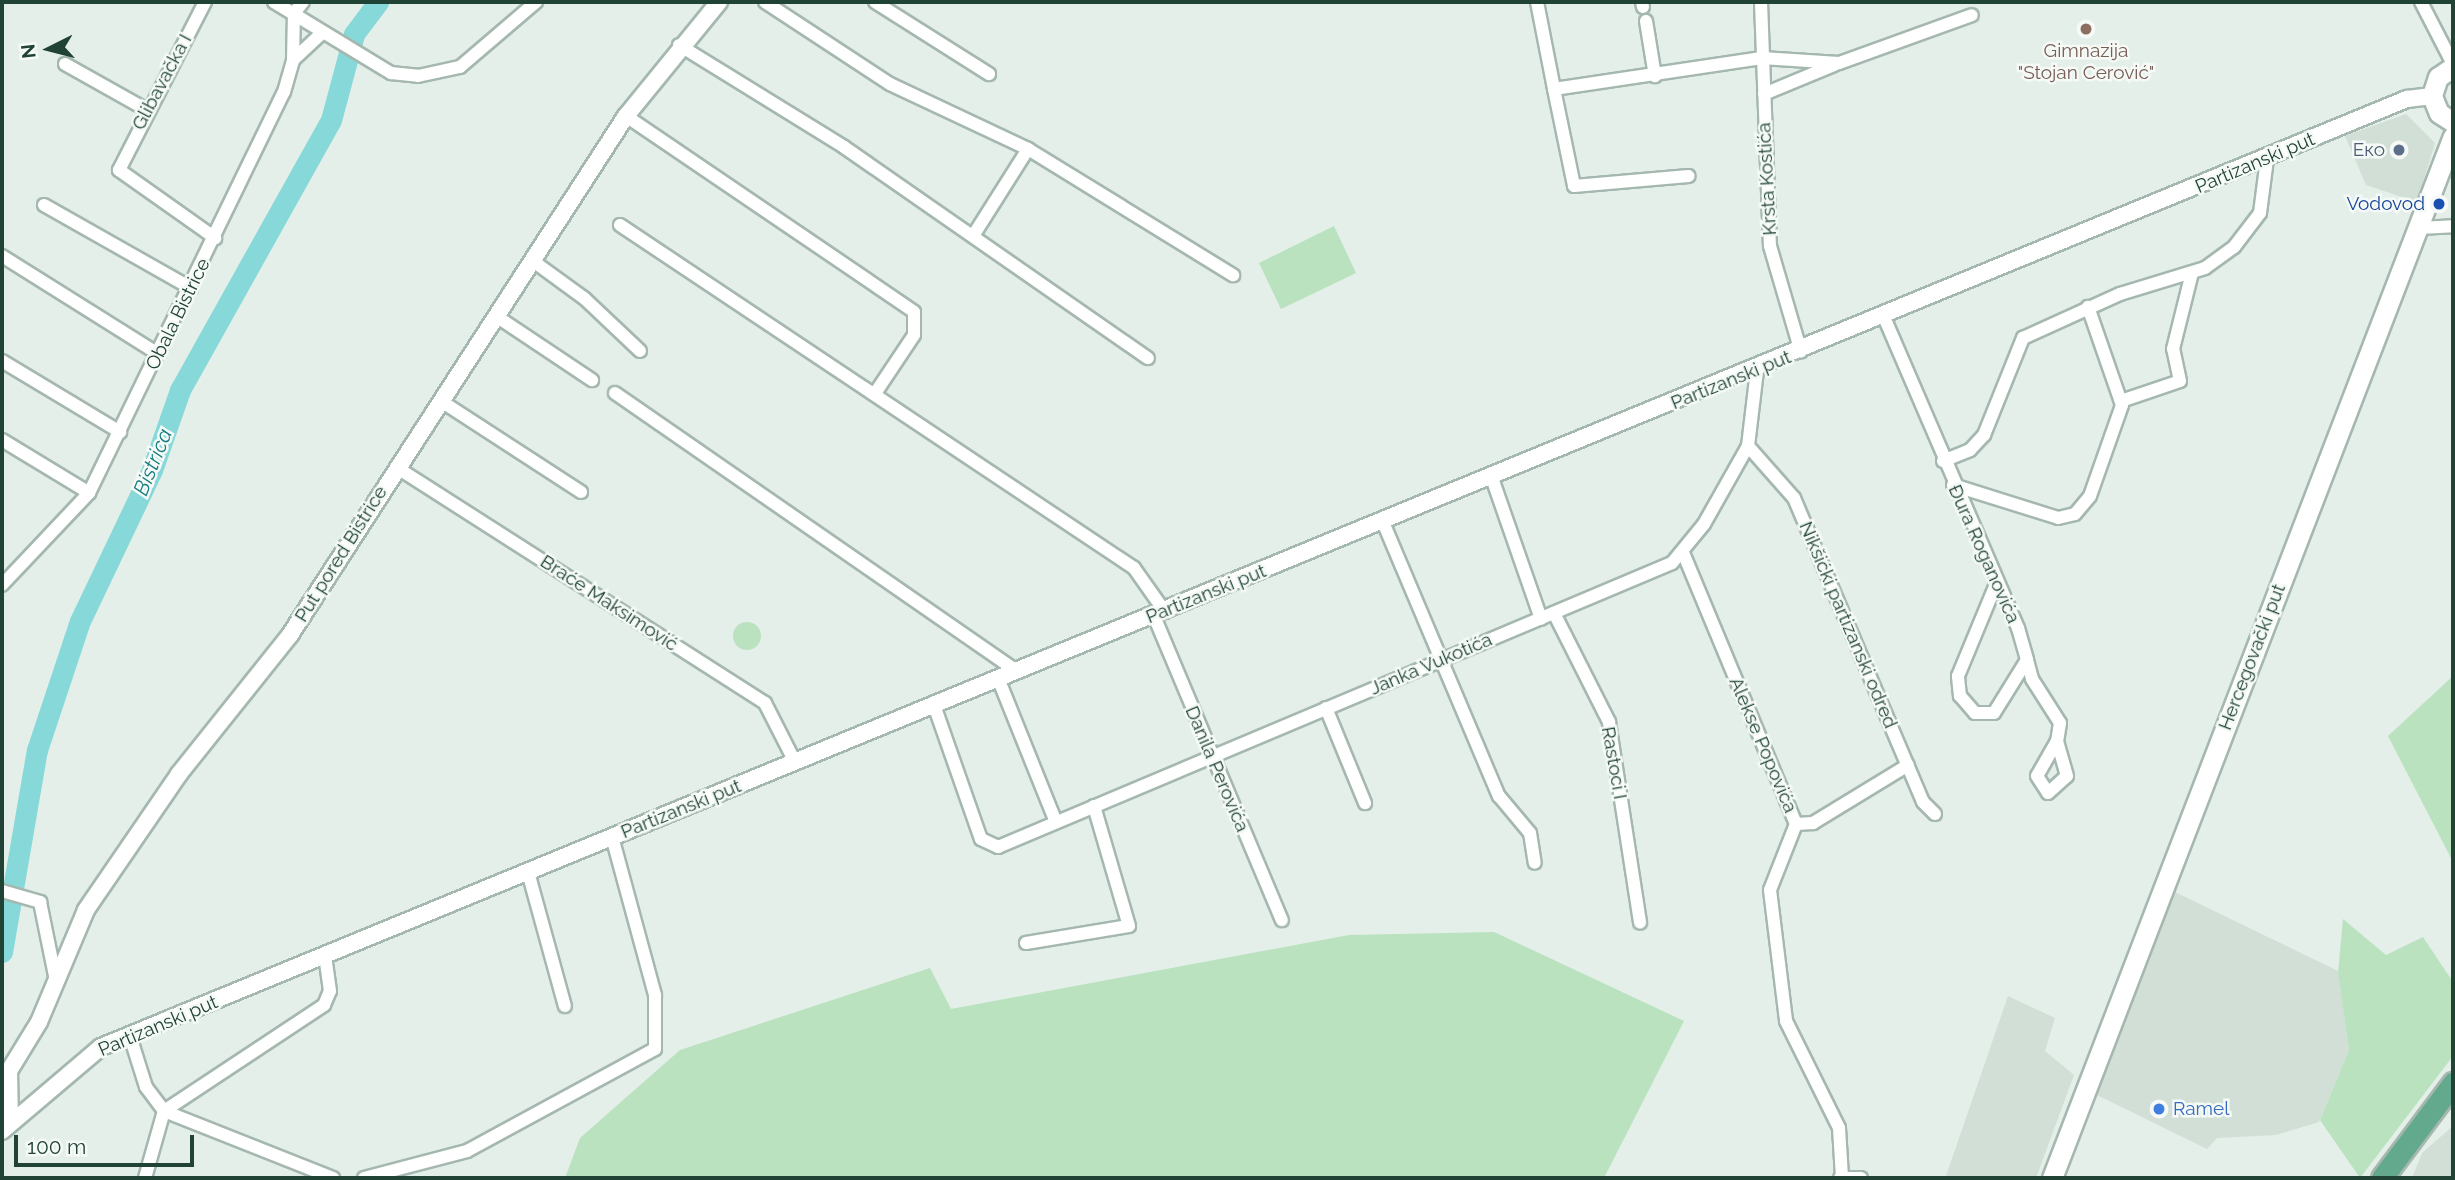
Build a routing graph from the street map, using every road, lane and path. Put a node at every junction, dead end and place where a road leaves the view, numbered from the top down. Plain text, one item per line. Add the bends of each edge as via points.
1 (205, 2) edge
2 (274, 2) edge
3 (303, 2) edge
4 (536, 2) edge
5 (719, 2) edge
6 (765, 2) edge
7 (875, 2) edge
8 (1537, 2) edge
9 (1761, 2) edge
10 (2421, 2) edge
11 (294, 13) junction
12 (1972, 15) dead end
13 (1646, 21) dead end
14 (322, 34) junction
15 (679, 45) junction
16 (1762, 58) junction
17 (293, 60) junction
18 (1839, 63) junction
19 (65, 64) dead end
20 (2453, 66) edge
21 (989, 74) dead end
22 (1655, 76) junction
23 (1554, 89) junction
24 (1764, 94) junction
25 (2432, 96) junction
26 (147, 110) junction
27 (626, 116) junction
28 (2453, 122) edge
29 (2453, 136) edge
30 (1028, 149) junction
31 (2267, 159) junction
32 (1689, 176) dead end
33 (44, 205) dead end
34 (620, 225) dead end
35 (2453, 226) edge
36 (2419, 228) junction
37 (973, 236) junction
38 (215, 238) junction
39 (2, 256) edge
40 (533, 261) junction
41 (2192, 273) junction
42 (1233, 275) dead end
43 (191, 288) junction
44 (2088, 307) junction
45 (1884, 317) junction
46 (499, 318) junction
47 (640, 351) dead end
48 (1801, 352) junction
49 (159, 354) junction
50 (1148, 358) dead end
51 (2, 361) edge
52 (1757, 370) junction
53 (592, 380) dead end
54 (876, 392) junction
55 (615, 394) dead end
56 (441, 401) junction
57 (2121, 401) junction
58 (120, 432) junction
59 (2, 440) edge
60 (1748, 446) junction
61 (1943, 461) junction
62 (396, 467) junction
63 (1492, 478) junction
64 (1953, 485) junction
65 (582, 492) dead end
66 (89, 493) junction
67 (1383, 522) junction
68 (1684, 555) junction
69 (1997, 582) junction
70 (2, 585) edge
71 (1159, 614) junction
72 (1548, 616) junction
73 (1440, 660) junction
74 (2027, 660) junction
75 (1017, 671) junction
76 (998, 678) junction
77 (934, 705) junction
78 (1326, 708) junction
79 (2057, 741) dead end
80 (1211, 757) junction
81 (795, 762) junction
82 (1908, 765) junction
83 (1365, 803) dead end
84 (1094, 806) junction
85 (1935, 814) dead end
86 (1056, 822) junction
87 (1796, 824) junction
88 (612, 838) junction
89 (1535, 863) dead end
90 (528, 872) junction
91 (2, 891) edge
92 (1282, 920) dead end
93 (1640, 923) dead end
94 (1026, 943) dead end
95 (325, 955) junction
96 (55, 976) junction
97 (565, 1006) dead end
98 (130, 1036) junction
99 (2453, 1083) edge
100 (164, 1111) junction
101 (6, 1127) edge
102 (145, 1178) edge
103 (334, 1178) edge
104 (365, 1178) edge
105 (1841, 1178) edge
106 (1861, 1178) edge
107 (2052, 1178) edge
108 (2382, 1178) edge

1 - 26 street, Glibavačka I
2 - 11 street
3 - 11 street
4 - 14 street via 442,76 391,73
5 - 15 street, Put pored Bistrice
6 - 30 street via 890,84
7 - 21 street
8 - 23 street
9 - 16 street, Krsta Kostića
10 - 20 street
11 - 14 street
11 - 17 street, Obala Bistrice
12 - 18 street
13 - 22 street
14 - 17 street
15 - 27 street, Put pored Bistrice
15 - 37 street via 844,146
16 - 18 street
16 - 22 street
16 - 24 street, Krsta Kostića
17 - 38 street, Obala Bistrice
18 - 24 street
19 - 26 street
20 - 25 main road via 2438,77
22 - 23 street
23 - 32 street via 1574,186
24 - 48 street, Krsta Kostića via 1770,246
25 - 28 main road via 2439,113
25 - 31 street, Partizanski put via 2407,99
26 - 38 street, Glibavačka I via 119,162 122,175
27 - 40 street, Put pored Bistrice
27 - 54 street via 914,312 914,335
29 - 36 main road, Hercegovački put
30 - 37 street
30 - 42 street
31 - 41 street via 2266,197 2251,228
31 - 45 street, Partizanski put
33 - 43 street
34 - 54 street, Danila Perovića
35 - 36 street
36 - 107 main road, Hercegovački put
37 - 50 street
38 - 43 street, Obala Bistrice
39 - 49 street
40 - 46 street, Put pored Bistrice
40 - 47 street via 584,298
41 - 44 street
41 - 57 street via 2173,349 2180,381
43 - 49 street, Obala Bistrice
44 - 57 street
44 - 61 street via 2023,338 1984,435 1970,450
45 - 48 street, Partizanski put
45 - 61 street, Đura Roganovića
46 - 53 street
46 - 56 street, Put pored Bistrice
48 - 52 street, Partizanski put
49 - 58 street, Obala Bistrice
51 - 58 street
52 - 60 street
52 - 63 street, Partizanski put
54 - 71 street, Danila Perovića via 1133,568
55 - 75 street
56 - 62 street, Put pored Bistrice
56 - 65 street
57 - 64 street via 2090,496 2067,518
58 - 66 street, Obala Bistrice
59 - 66 street
60 - 68 street
60 - 82 street, Nikšićki partizanski odred via 1794,498
61 - 64 street, Đura Roganovića
62 - 81 street, Braće Maksimović via 765,703
62 - 96 street, Put pored Bistrice via 275,656 130,844 86,910
63 - 67 street, Partizanski put
63 - 72 street, Rastoci I
64 - 69 street, Đura Roganovića
66 - 70 street, Obala Bistrice
67 - 71 street, Partizanski put
67 - 73 street
68 - 72 street, Janka Vukotića
68 - 87 street, Alekse Popovića
69 - 74 street, Đura Roganovića
69 - 74 street via 1963,658 1960,696 1975,713 1994,713
71 - 75 street, Partizanski put
71 - 80 street, Danila Perovića
72 - 73 street, Janka Vukotića
72 - 93 street, Rastoci I via 1609,722
73 - 78 street, Janka Vukotića
73 - 89 street via 1499,796 1530,833
74 - 79 street, Đura Roganovića via 2032,679 2058,714
75 - 76 street, Partizanski put
76 - 77 street, Partizanski put
76 - 86 street
77 - 81 street, Partizanski put
77 - 86 street, Janka Vukotića via 975,824 989,846
78 - 80 street, Janka Vukotića
78 - 83 street
80 - 84 street, Janka Vukotića
80 - 92 street, Danila Perovića
81 - 88 street, Partizanski put
82 - 85 street, Nikšićki partizanski odred
82 - 87 street via 1813,823
84 - 86 street, Janka Vukotića
84 - 94 street via 1129,926
87 - 105 street, Alekse Popovića via 1770,890 1786,1021 1839,1128
88 - 90 street, Partizanski put
88 - 104 street via 655,995 655,1049 467,1151
90 - 95 street, Partizanski put
90 - 97 street
91 - 96 street via 30,895 44,909 48,965
95 - 98 street, Partizanski put
95 - 100 street via 330,991 324,1005
96 - 101 street, Put pored Bistrice via 40,1022 9,1071
98 - 100 street via 146,1087
98 - 101 street, Partizanski put via 101,1047
99 - 108 main road
100 - 102 street
100 - 103 street
105 - 106 street

